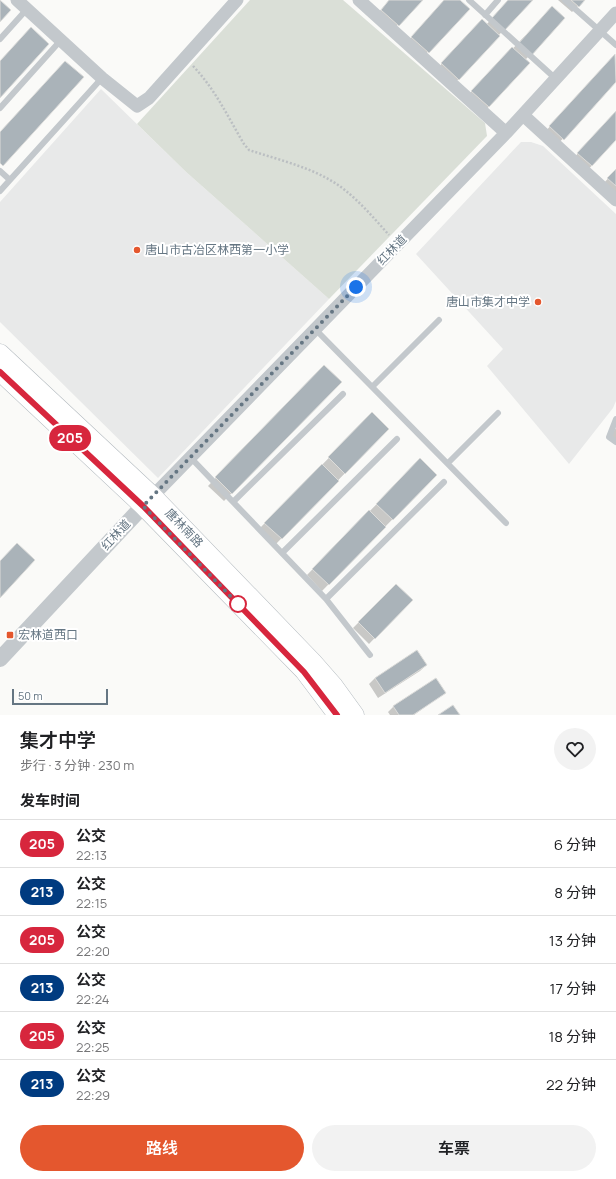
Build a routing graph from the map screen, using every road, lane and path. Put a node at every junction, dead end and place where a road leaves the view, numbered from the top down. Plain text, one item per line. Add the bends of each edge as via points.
1 (17, 0) edge
2 (237, 0) edge
3 (359, 0) edge
4 (468, 0) edge
5 (498, 0) edge
6 (565, 0) edge
7 (27, 9) junction
8 (616, 13) edge
9 (485, 15) junction
10 (600, 31) junction
11 (0, 39) edge
12 (61, 40) junction
13 (616, 45) edge
14 (185, 58) junction
15 (102, 78) junction
16 (556, 79) junction
17 (0, 108) edge
18 (523, 115) junction
19 (506, 133) junction
20 (0, 171) edge
21 (10, 180) junction
22 (0, 191) edge
23 (616, 200) edge
24 (397, 245) junction
25 (439, 320) dead end
26 (315, 328) junction
27 (0, 353) edge
28 (0, 372) edge
29 (372, 386) junction
30 (343, 394) dead end
31 (498, 413) dead end
32 (616, 419) edge
33 (396, 439) dead end
34 (616, 442) edge
35 (190, 457) junction
36 (448, 463) junction
37 (444, 482) dead end
38 (148, 501) junction
39 (233, 502) junction
40 (506, 522) dead end
41 (282, 553) junction
42 (326, 599) junction
43 (370, 655) dead end
44 (0, 659) edge
45 (337, 715) edge
46 (355, 715) edge

1 - 7 street
2 - 14 street
3 - 19 street
4 - 9 lane
5 - 9 lane
6 - 10 lane
7 - 11 lane
7 - 12 street
8 - 10 street, 红林道
9 - 16 lane
10 - 13 lane
10 - 16 street, 红林道
12 - 15 street
12 - 17 lane
14 - 15 street via 149,98 136,106
14 - 24 path via 207,80 249,150 331,181 376,220
15 - 21 lane
16 - 18 street, 红林道
18 - 19 street, 红林道
18 - 23 street
19 - 24 street, 红林道
20 - 21 lane
21 - 22 lane
24 - 26 street, 红林道
25 - 29 lane
26 - 29 lane
26 - 35 street, 红林道
27 - 38 main road, 唐林南路
28 - 38 main road, 唐林南路
29 - 36 lane
30 - 39 lane
31 - 36 lane
32 - 34 lane via 609,437
33 - 41 lane
35 - 38 street, 红林道
35 - 39 lane
36 - 40 lane
37 - 42 lane
38 - 44 street, 红林道
38 - 45 main road, 唐林南路 via 304,672
38 - 46 main road, 唐林南路 via 312,662
39 - 41 lane
41 - 42 lane
42 - 43 lane

